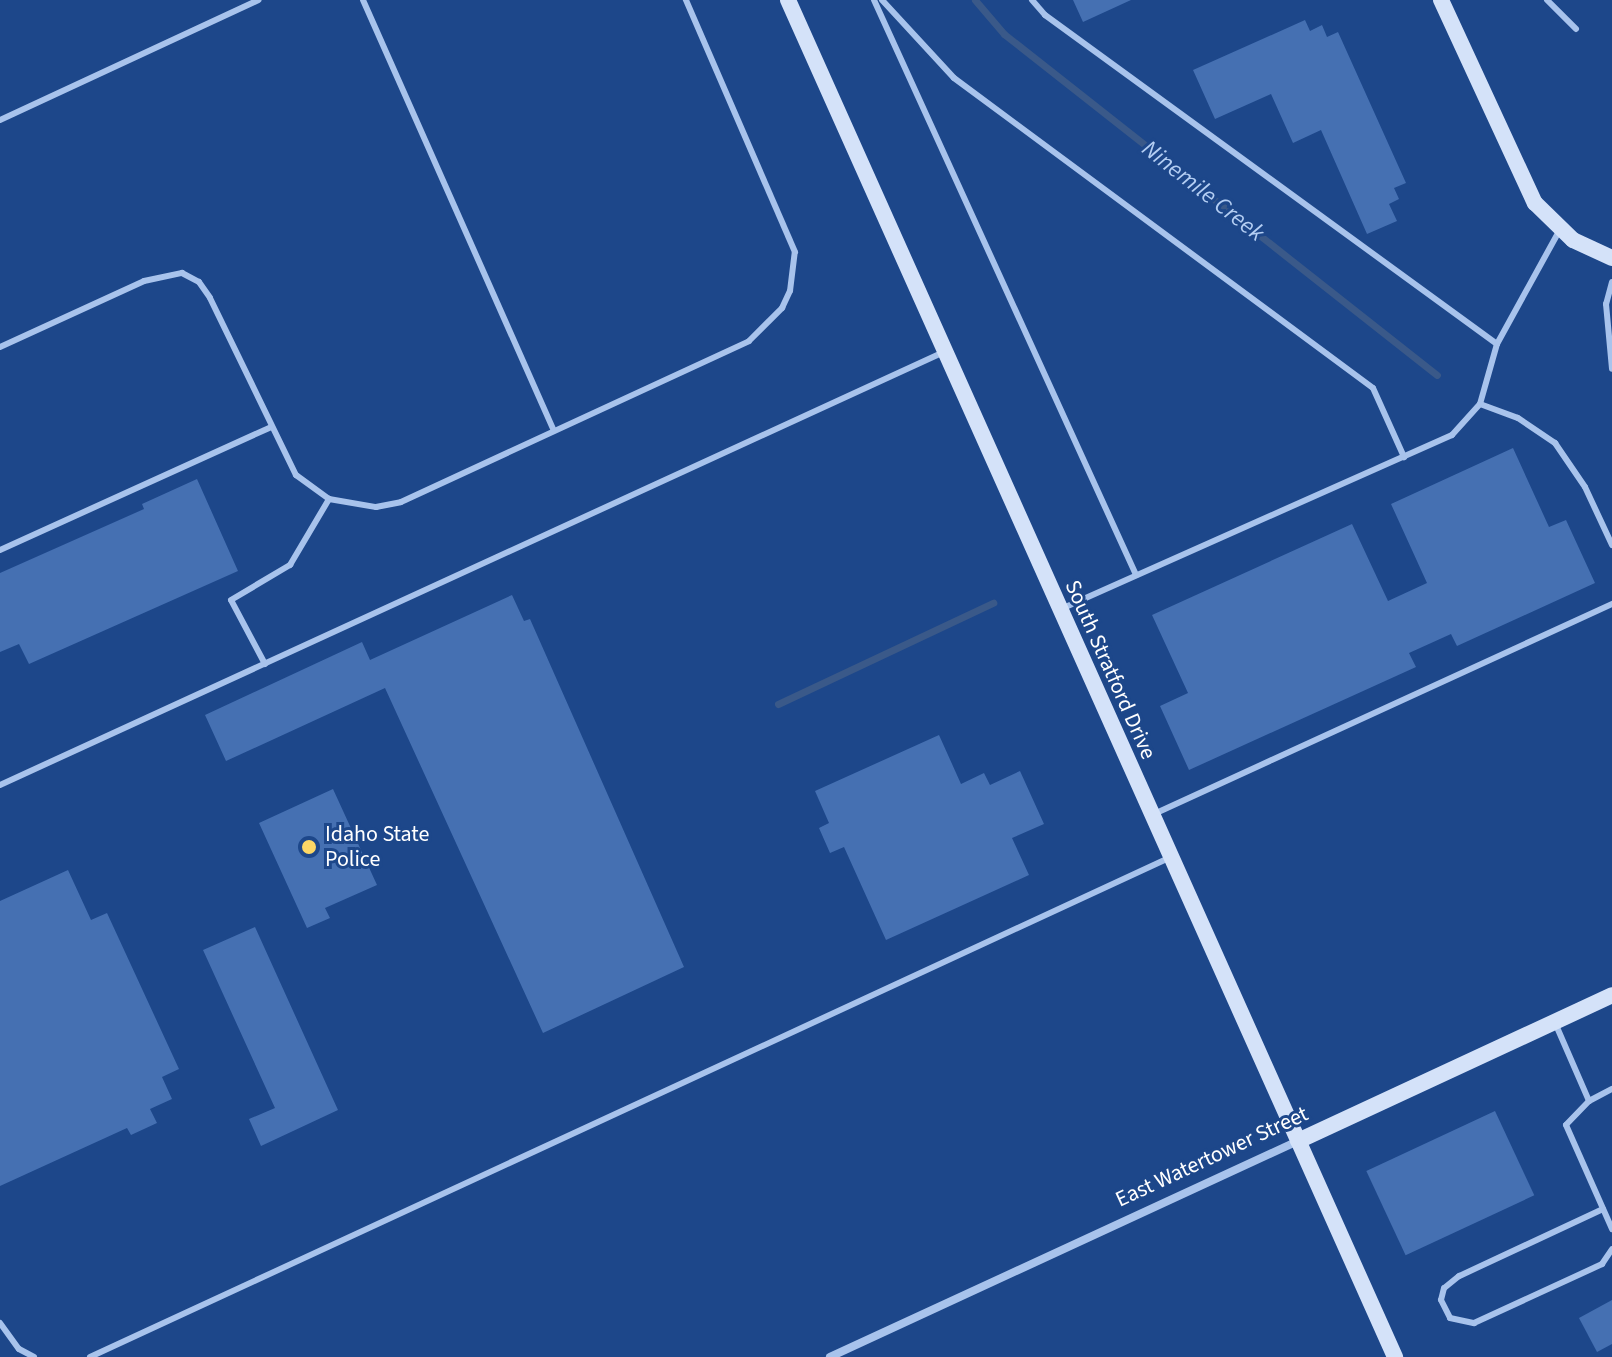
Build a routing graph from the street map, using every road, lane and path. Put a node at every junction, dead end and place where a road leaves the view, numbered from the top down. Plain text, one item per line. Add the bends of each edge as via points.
1 (259, 0) edge
2 (363, 0) edge
3 (686, 0) edge
4 (874, 0) edge
5 (882, 0) edge
6 (1032, 0) edge
7 (1442, 0) edge
8 (1547, 0) edge
9 (794, 2) edge
10 (1576, 29) dead end
11 (0, 120) edge
12 (1559, 231) junction
13 (1612, 258) edge
14 (1612, 282) edge
15 (1497, 344) junction
16 (0, 347) edge
17 (945, 352) junction
18 (1612, 369) edge
19 (1480, 404) junction
20 (271, 427) junction
21 (554, 431) junction
22 (1404, 457) junction
23 (329, 499) junction
24 (1612, 545) edge
25 (0, 550) edge
26 (1136, 575) junction
27 (1612, 604) edge
28 (1059, 609) junction
29 (265, 664) junction
30 (0, 785) edge
31 (1152, 815) junction
32 (1171, 857) junction
33 (1612, 995) edge
34 (1555, 1022) junction
35 (1612, 1089) edge
36 (1589, 1101) junction
37 (1298, 1141) junction
38 (1603, 1209) junction
39 (1612, 1229) edge
40 (1612, 1249) edge
41 (0, 1323) edge
42 (34, 1357) edge
43 (90, 1357) edge
44 (830, 1357) edge
45 (1395, 1357) edge

1 - 11 lane
2 - 21 lane
3 - 21 lane via 791,235 795,252 790,291 767,327 749,341
4 - 26 lane
5 - 22 lane via 954,78 1373,388
6 - 15 lane via 1045,15
7 - 12 street via 1516,169
8 - 10 lane
9 - 17 street, South Stratford Drive
12 - 13 street
12 - 15 lane
14 - 18 lane via 1606,304
15 - 19 lane
16 - 20 lane via 144,281 182,273 199,282 210,298
17 - 28 street, South Stratford Drive
17 - 29 lane
19 - 22 lane via 1452,435
19 - 24 lane via 1518,418 1555,443 1585,487
20 - 23 lane via 296,475
20 - 25 lane
21 - 23 lane via 401,502 376,507
22 - 26 lane
23 - 29 lane via 290,565 231,600
26 - 28 lane
27 - 31 lane
28 - 31 street, South Stratford Drive
29 - 30 lane
31 - 32 street, South Stratford Drive
32 - 37 street, South Stratford Drive
32 - 43 lane
33 - 34 street, East Watertower Street
34 - 36 lane
34 - 37 street, East Watertower Street
35 - 36 lane
36 - 38 lane via 1566,1125
37 - 44 street, East Watertower Street
37 - 45 street, South Stratford Drive
38 - 39 lane
38 - 40 lane via 1459,1276 1444,1288 1441,1300 1450,1318 1474,1323 1602,1264
41 - 42 lane via 19,1349

